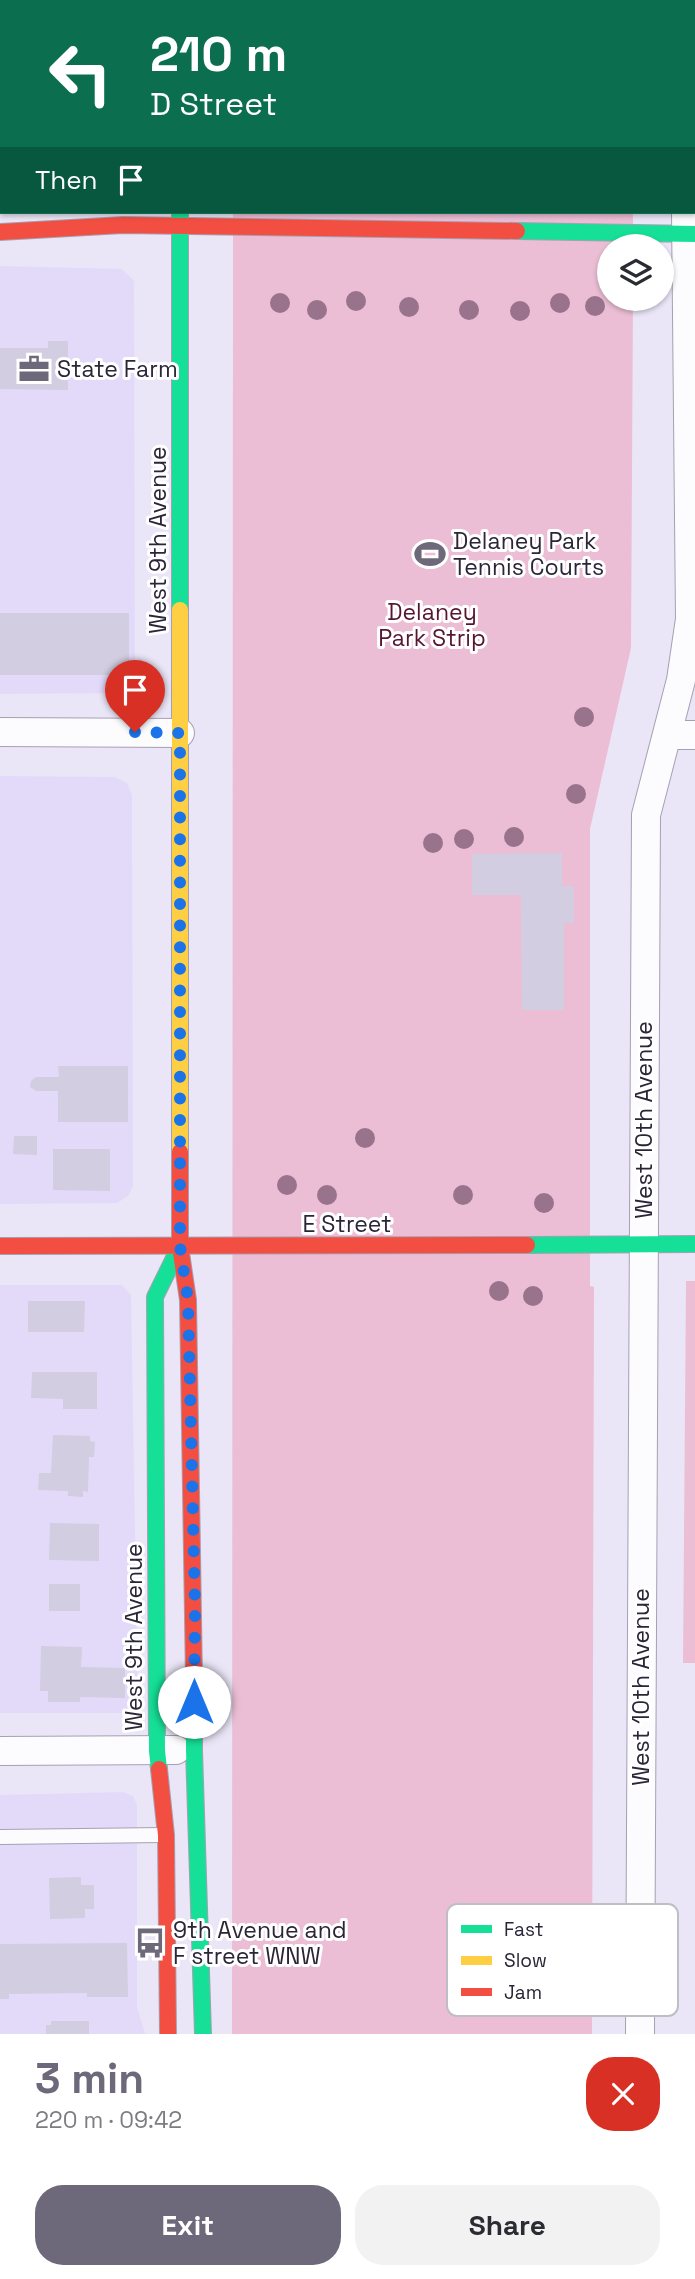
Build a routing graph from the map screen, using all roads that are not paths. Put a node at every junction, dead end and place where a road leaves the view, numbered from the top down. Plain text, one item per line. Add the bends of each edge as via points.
1 (180, 219) edge
2 (689, 227) edge
3 (0, 232) edge
4 (0, 732) edge
5 (180, 733) junction
6 (682, 735) edge
7 (643, 1244) junction
8 (695, 1244) edge
9 (0, 1246) edge
10 (180, 1246) junction
11 (194, 1750) junction
12 (0, 1751) edge
13 (157, 1751) junction
14 (166, 1835) junction
15 (0, 1837) edge
16 (640, 1904) edge
17 (640, 2016) edge
18 (168, 2034) edge
19 (203, 2034) edge
20 (640, 2034) edge

1 - 2 street via 231,225
1 - 3 street
1 - 5 street, West 9th Avenue
2 - 6 street, West 10th Avenue via 690,619 681,680
4 - 5 street
5 - 10 street, West 9th Avenue
6 - 7 street, West 10th Avenue via 656,767 646,815
7 - 8 street, E Street
7 - 10 street, E Street
7 - 16 street, West 10th Avenue
9 - 10 street, E Street
10 - 11 street, West 9th Avenue via 188,1300
10 - 13 street, West 9th Avenue via 155,1297
11 - 13 street
11 - 19 street, West 9th Avenue
12 - 13 street
13 - 14 street, West 9th Avenue
14 - 15 lane
14 - 18 street, West 9th Avenue
17 - 20 street, West 10th Avenue

